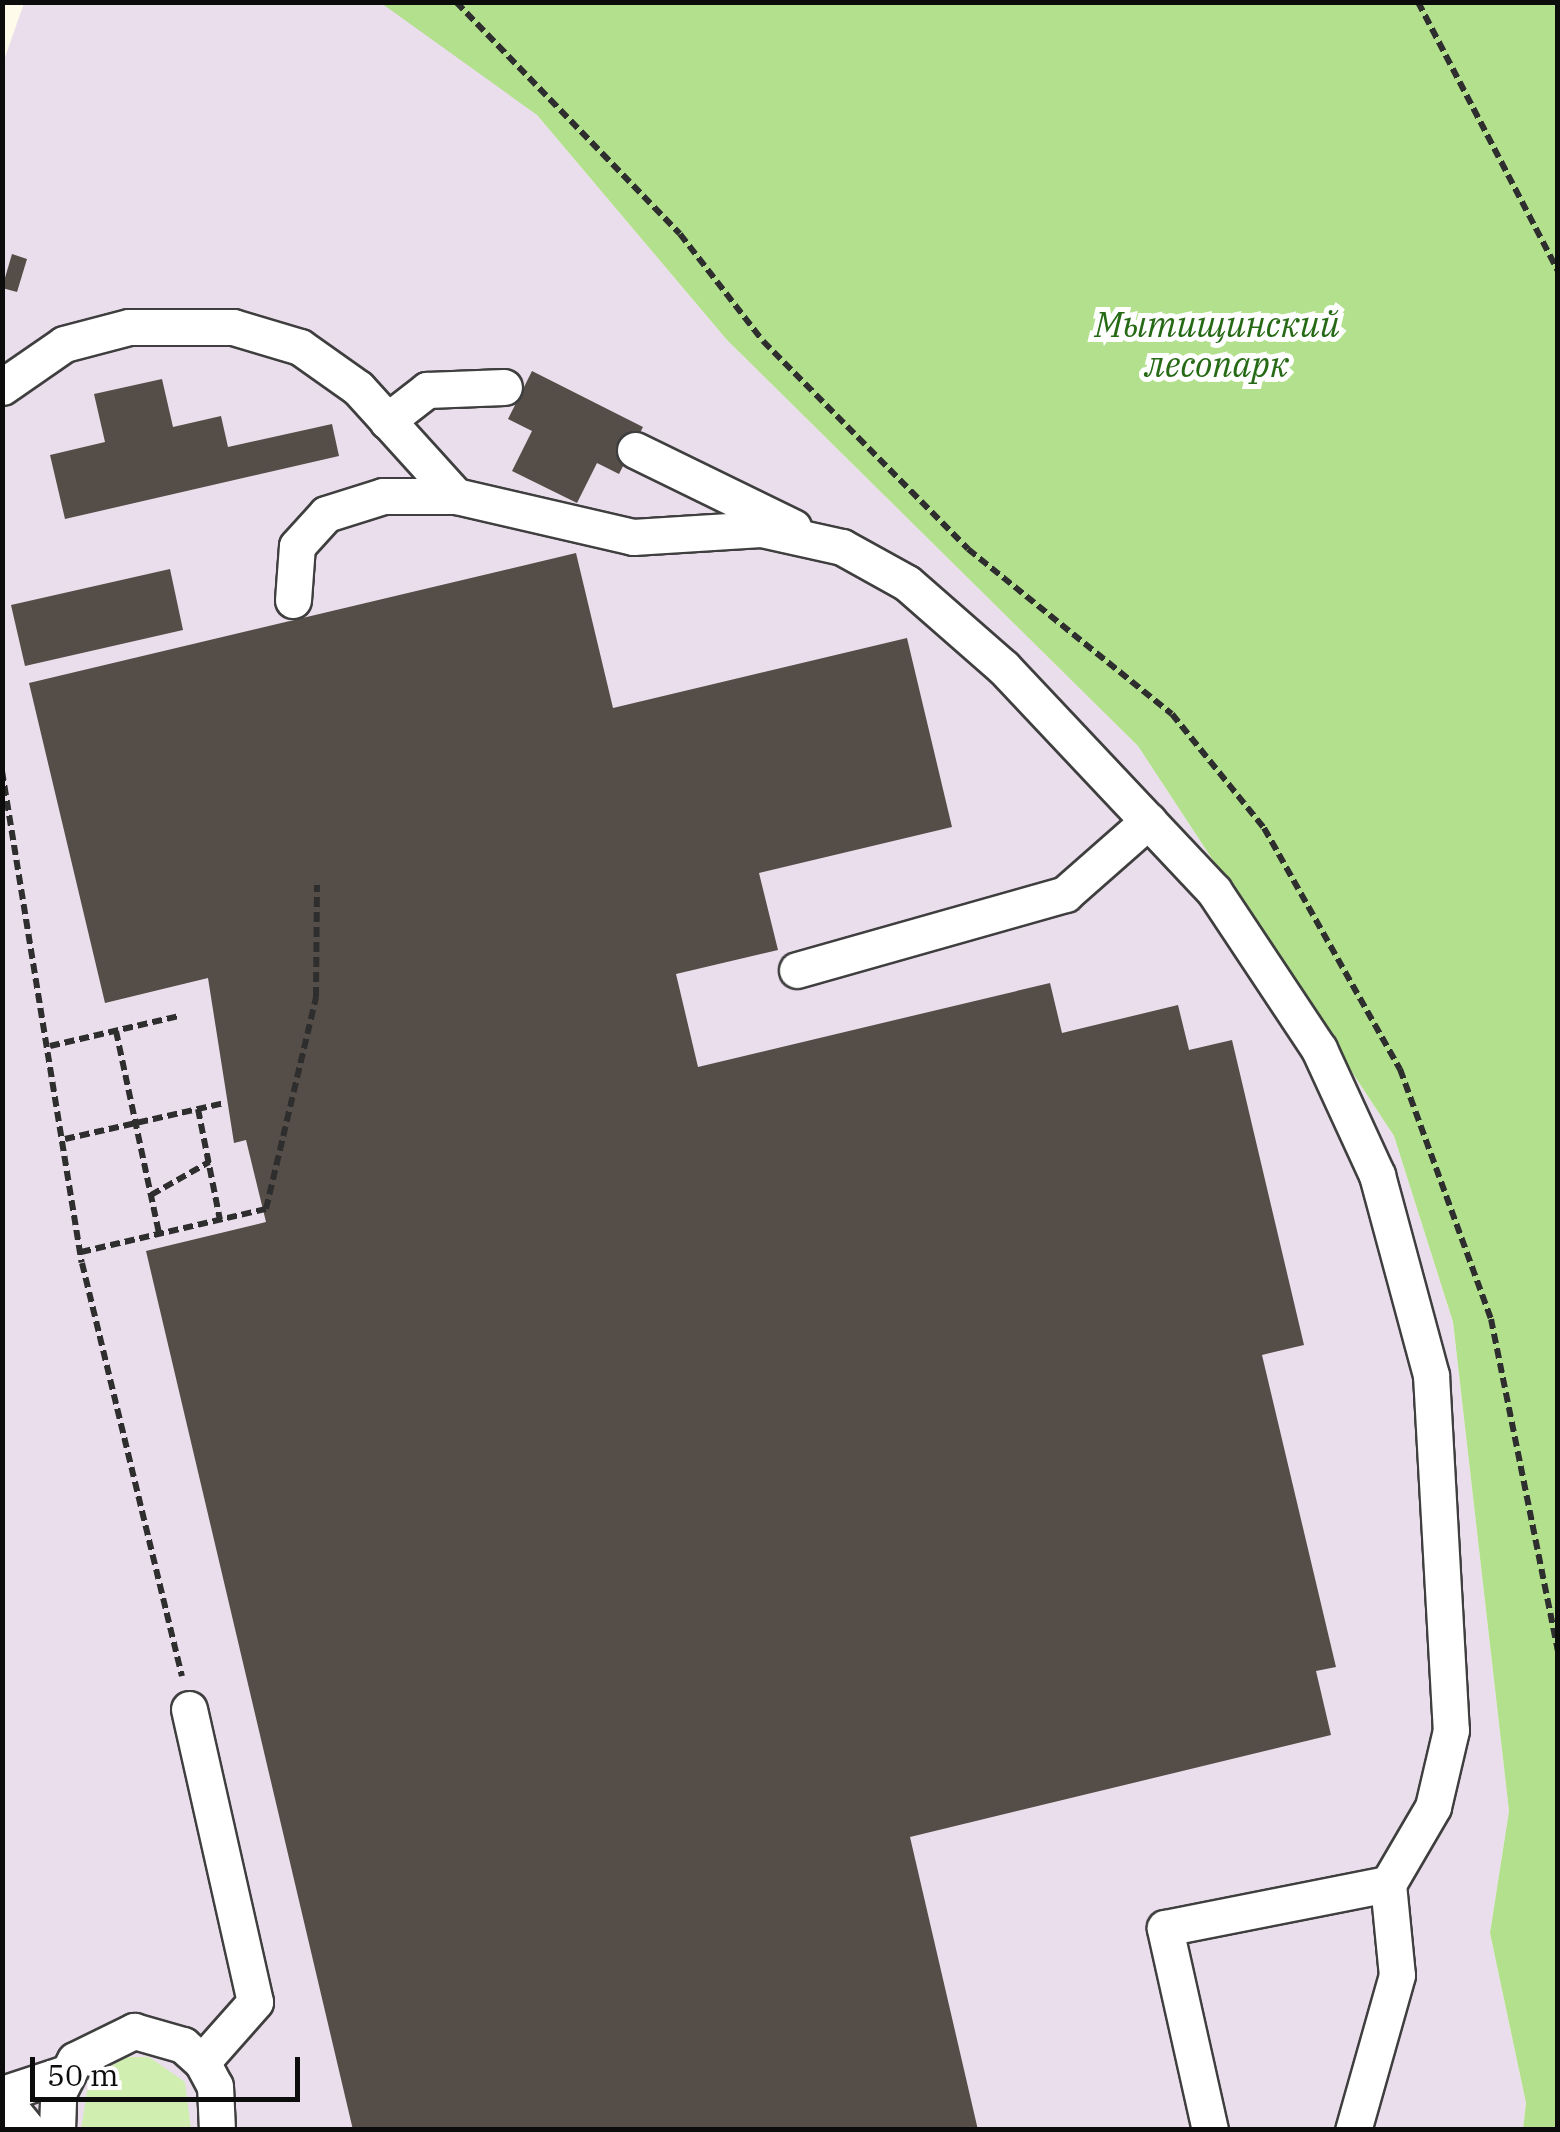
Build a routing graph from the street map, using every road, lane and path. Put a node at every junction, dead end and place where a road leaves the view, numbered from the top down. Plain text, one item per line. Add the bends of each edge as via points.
1 (1418, 2) edge
2 (1558, 271) edge
3 (2, 387) edge
4 (504, 388) dead end
5 (387, 421) junction
6 (635, 450) dead end
7 (456, 496) junction
8 (812, 536) junction
9 (293, 600) dead end
10 (2, 771) edge
11 (1148, 821) junction
12 (317, 885) dead end
13 (797, 970) dead end
14 (179, 1016) dead end
15 (116, 1031) junction
16 (50, 1046) junction
17 (225, 1103) dead end
18 (198, 1109) junction
19 (136, 1123) junction
20 (65, 1139) junction
21 (208, 1162) junction
22 (151, 1195) junction
23 (220, 1220) junction
24 (159, 1234) junction
25 (81, 1252) junction
26 (189, 1709) joint
27 (1388, 1884) junction
28 (202, 2062) junction
29 (66, 2073) junction
30 (2, 2096) edge
31 (28, 2130) edge
32 (55, 2130) edge
33 (216, 2130) edge
34 (1210, 2130) edge
35 (1354, 2130) edge

1 - 2 path
3 - 5 lane via 64,344 128,327 233,327 300,347
4 - 5 lane via 427,390
5 - 7 lane
6 - 8 lane
7 - 8 lane via 634,538 761,529
7 - 9 lane via 382,496 326,514 297,546
8 - 11 lane via 907,583 1004,668
10 - 16 path
11 - 13 lane via 1065,894
11 - 27 lane via 1214,891 1319,1049 1378,1175 1431,1374 1451,1730 1432,1807
12 - 23 path via 316,997 266,1209
14 - 15 path
15 - 16 path
15 - 19 path
16 - 20 path
17 - 18 path
18 - 19 path
18 - 21 path
19 - 20 path
19 - 22 path
20 - 25 path
21 - 22 path
21 - 23 path
22 - 24 path
23 - 24 path
24 - 25 path
25 - 26 path
26 - 28 lane via 254,2002
27 - 34 lane via 1165,1928
27 - 35 lane via 1397,1975
28 - 29 lane via 171,2040 134,2031 86,2048
28 - 33 lane via 215,2086
29 - 30 lane
29 - 32 lane
30 - 31 lane
30 - 32 lane

